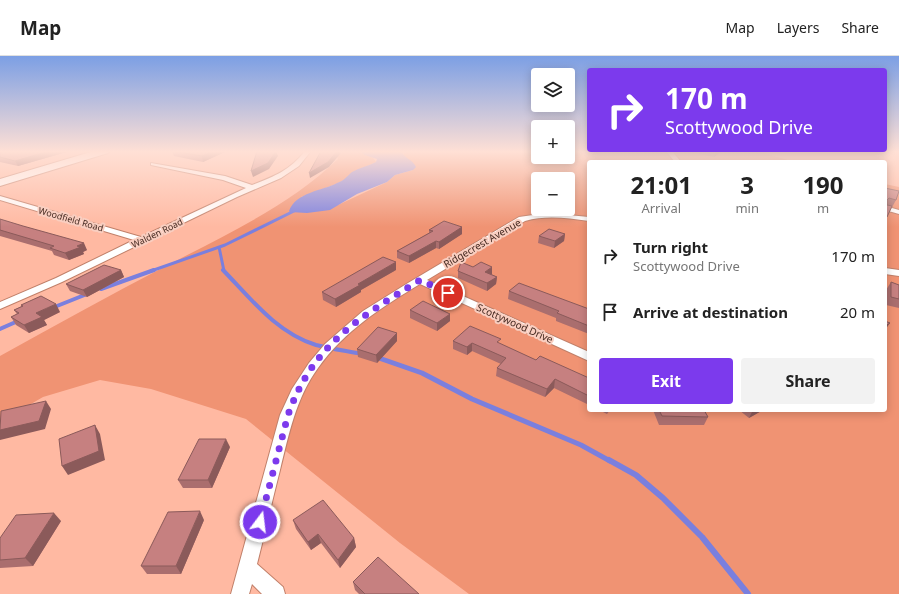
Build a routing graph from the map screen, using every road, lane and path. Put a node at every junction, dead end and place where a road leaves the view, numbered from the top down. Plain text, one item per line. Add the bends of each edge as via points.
1 (23, 176) edge
2 (215, 176) edge
3 (278, 176) edge
4 (0, 183) edge
5 (251, 187) junction
6 (0, 198) edge
7 (887, 209) edge
8 (899, 212) edge
9 (587, 219) edge
10 (143, 240) junction
11 (887, 271) edge
12 (899, 273) edge
13 (420, 280) junction
14 (0, 306) edge
15 (587, 356) edge
16 (248, 568) junction
17 (240, 594) edge
18 (276, 594) edge

1 - 4 main road
2 - 5 street
3 - 5 street, Walden Road
5 - 10 street, Walden Road
6 - 10 street, Woodfield Road
7 - 8 street
9 - 13 street, Ridgecrest Avenue via 542,214 522,219
10 - 14 street, Walden Road
11 - 12 street
13 - 15 street, Scottywood Drive
13 - 16 street, Ridgecrest Avenue via 362,316 345,330 318,357 305,377 288,415
16 - 17 street, Ridgecrest Avenue
16 - 18 street

